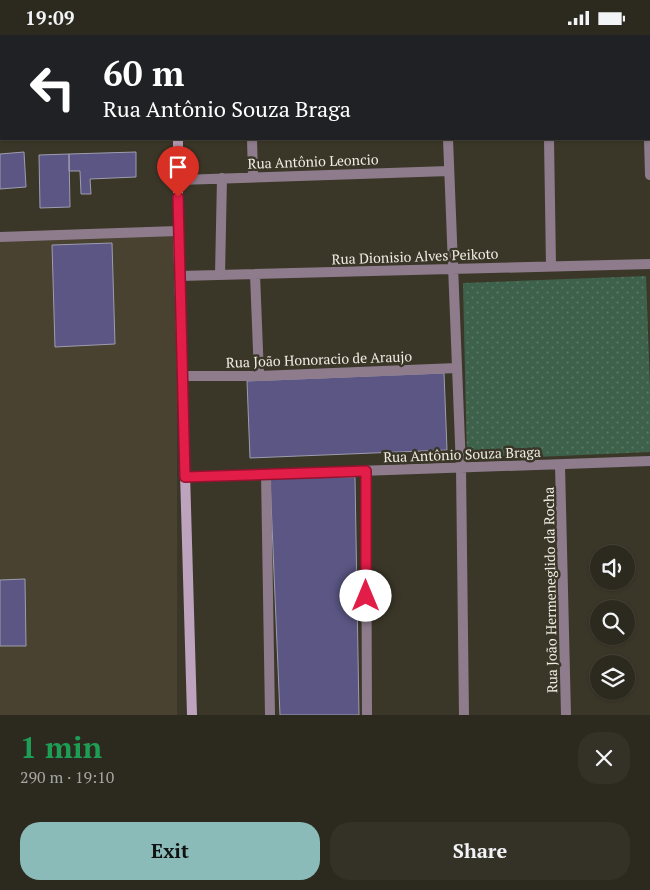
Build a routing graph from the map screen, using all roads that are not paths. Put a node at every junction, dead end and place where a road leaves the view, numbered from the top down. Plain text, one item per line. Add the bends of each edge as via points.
1 (178, 140) edge
2 (252, 140) edge
3 (448, 140) edge
4 (549, 140) edge
5 (649, 140) edge
6 (449, 171) junction
7 (650, 175) edge
8 (253, 176) junction
9 (222, 178) junction
10 (178, 180) junction
11 (178, 231) junction
12 (0, 237) edge
13 (650, 263) edge
14 (551, 266) junction
15 (453, 268) junction
16 (255, 274) junction
17 (220, 275) junction
18 (180, 276) junction
19 (457, 368) junction
20 (183, 376) junction
21 (259, 376) junction
22 (650, 461) edge
23 (560, 465) junction
24 (461, 468) junction
25 (366, 471) junction
26 (266, 474) junction
27 (185, 477) junction
28 (192, 715) edge
29 (270, 715) edge
30 (367, 715) edge
31 (464, 715) edge
32 (566, 715) edge

1 - 10 street
2 - 8 street
3 - 6 street
4 - 14 street
5 - 7 street
6 - 8 street, Rua Antônio Leoncio
6 - 15 street
8 - 9 street, Rua Antônio Leoncio
9 - 10 street, Rua Antônio Leoncio
9 - 17 street
10 - 11 street
11 - 12 street
11 - 18 street
13 - 14 street, Rua Dionisio Alves Peikoto
14 - 15 street, Rua Dionisio Alves Peikoto
15 - 16 street, Rua Dionisio Alves Peikoto
15 - 19 street
16 - 17 street, Rua Dionisio Alves Peikoto
16 - 21 street
17 - 18 street, Rua Dionisio Alves Peikoto
18 - 20 street
19 - 21 street, Rua João Honoracio de Araujo
19 - 24 street
20 - 21 street, Rua João Honoracio de Araujo
20 - 27 street
22 - 23 street, Rua Antônio Souza Braga
23 - 24 street, Rua Antônio Souza Braga
23 - 32 street, Rua João Hermeneglido da Rocha
24 - 25 street, Rua Antônio Souza Braga
24 - 31 street
25 - 26 street, Rua Antônio Souza Braga
25 - 30 street
26 - 27 street, Rua Antônio Souza Braga
26 - 29 street
27 - 28 street

